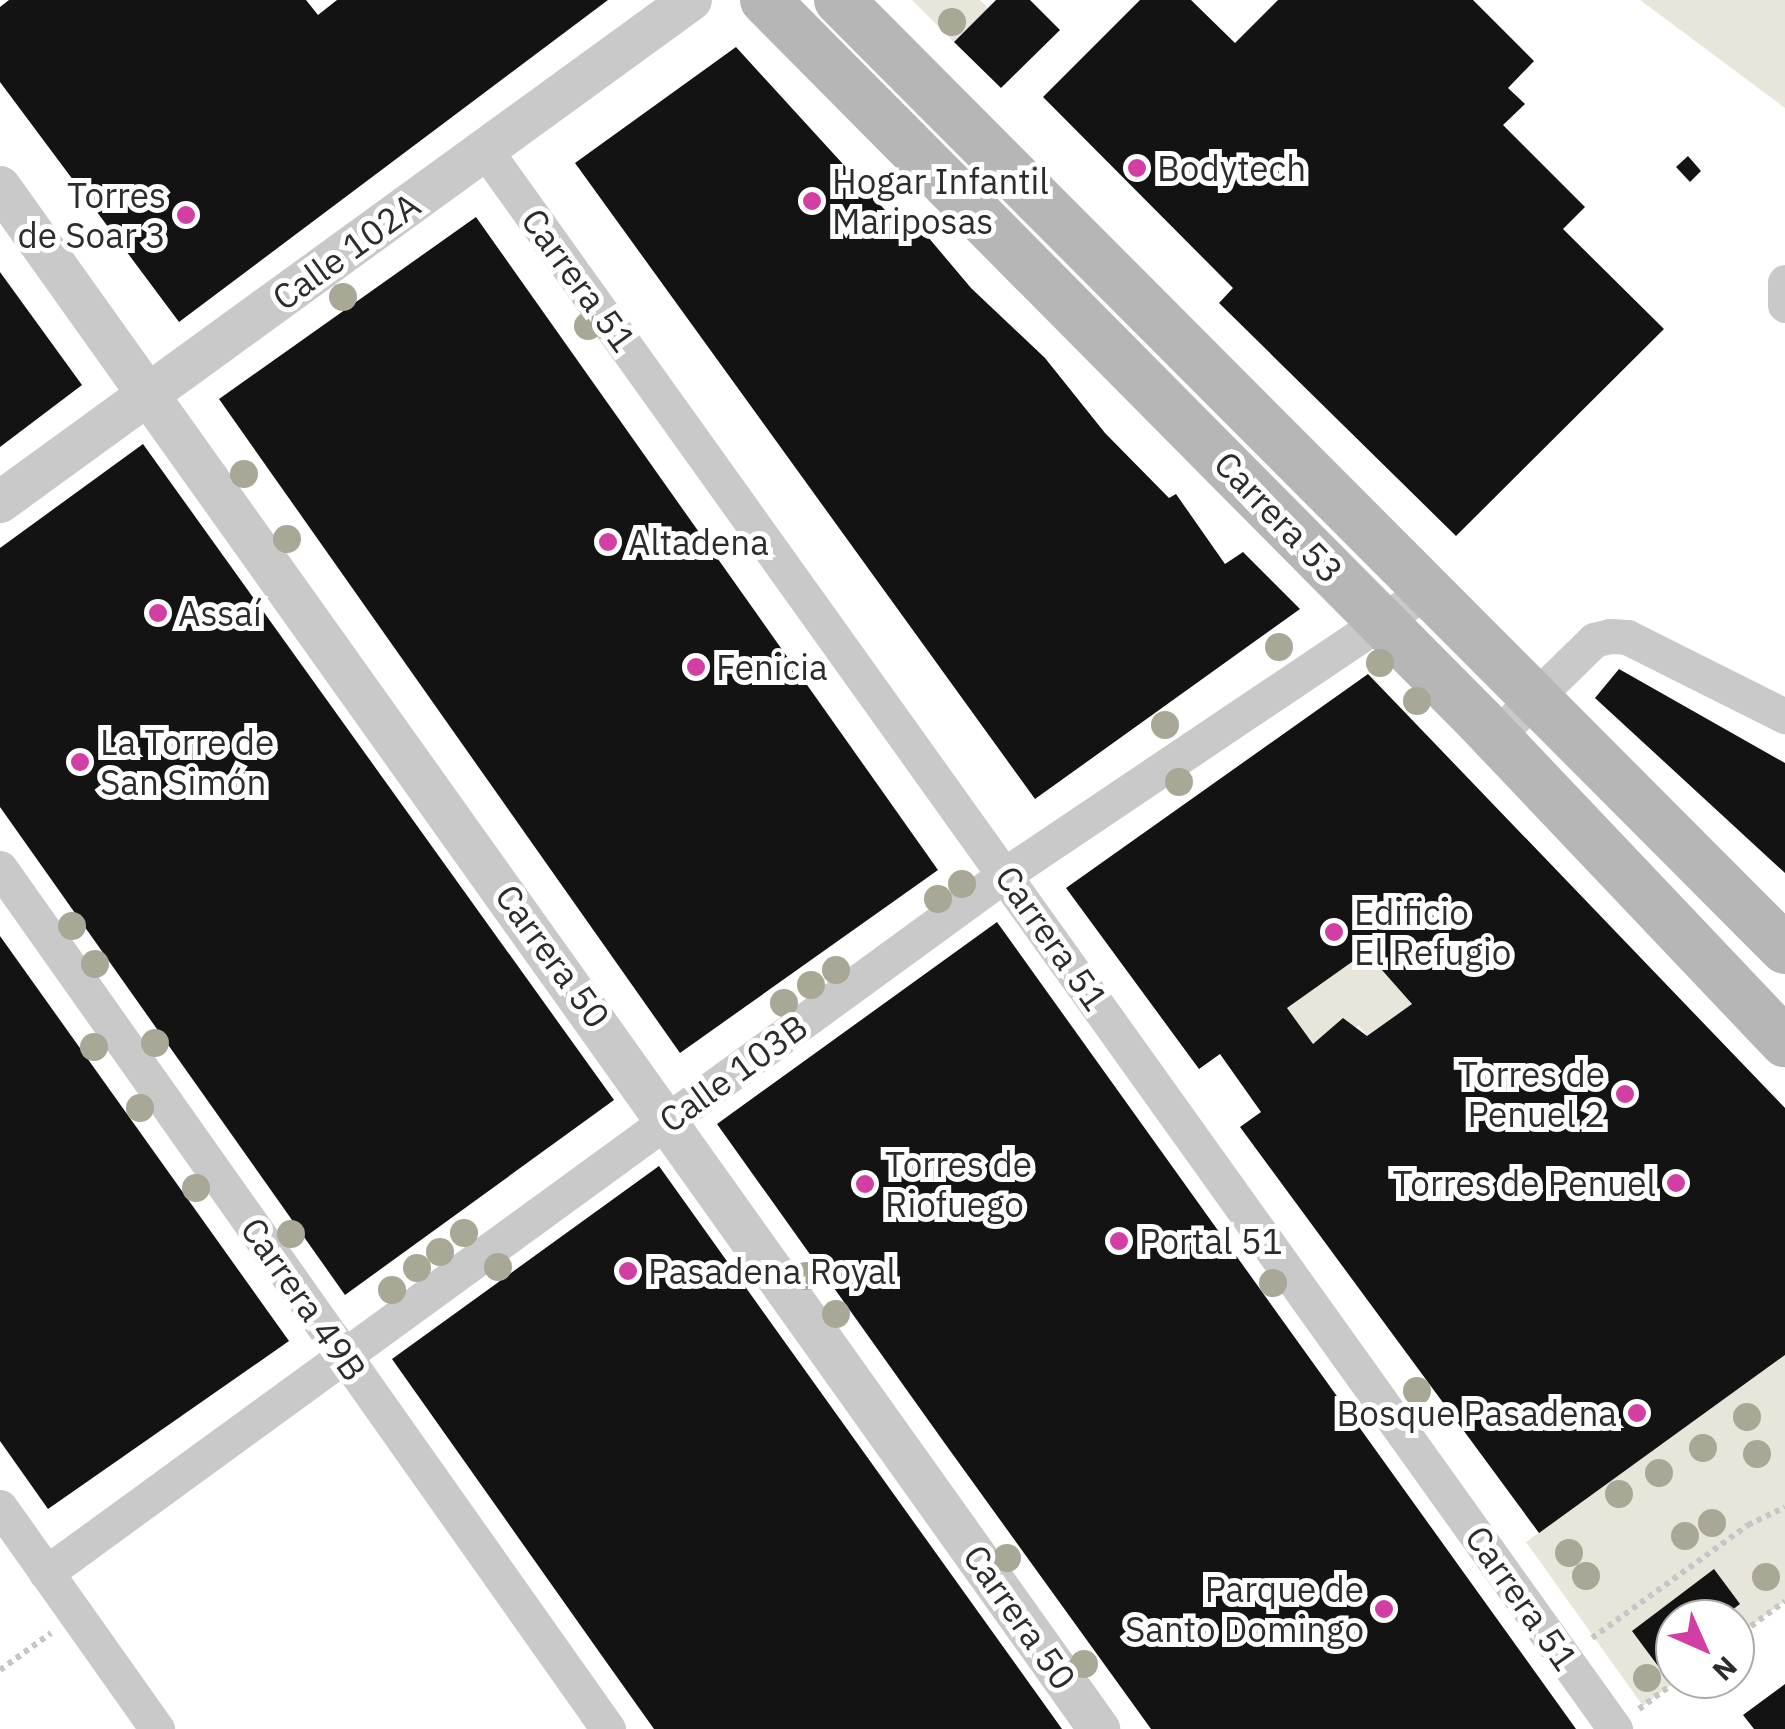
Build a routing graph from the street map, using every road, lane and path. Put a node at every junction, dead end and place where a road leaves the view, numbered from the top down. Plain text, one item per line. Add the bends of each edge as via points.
1 (691, 0) edge
2 (765, 0) edge
3 (839, 0) edge
4 (485, 150) junction
5 (0, 187) edge
6 (1785, 282) edge
7 (1785, 304) edge
8 (149, 395) junction
9 (0, 502) edge
10 (1431, 588) junction
11 (1381, 620) junction
12 (1536, 694) junction
13 (1785, 716) edge
14 (1495, 737) junction
15 (0, 868) edge
16 (1006, 874) junction
17 (1785, 949) edge
18 (1785, 1042) edge
19 (670, 1120) junction
20 (344, 1356) junction
21 (1785, 1507) edge
22 (0, 1508) edge
23 (46, 1572) junction
24 (1785, 1601) edge
25 (76, 1615) junction
26 (1755, 1623) edge
27 (1565, 1658) junction
28 (0, 1670) edge
29 (1655, 1698) edge
30 (157, 1729) edge
31 (608, 1729) edge
32 (1099, 1729) edge
33 (1615, 1729) edge

1 - 4 street, Calle 102A
2 - 11 main road, Carrera 53
3 - 10 main road, Carrera 53
4 - 8 street, Calle 102A
4 - 16 street, Carrera 51
5 - 8 street, Carrera 50
6 - 7 street
8 - 9 street, Calle 102A
8 - 19 street, Carrera 50
10 - 11 street, Calle 103B
10 - 12 main road, Carrera 53
11 - 14 main road, Carrera 53
11 - 16 street, Calle 103B
12 - 13 street via 1594,640 1627,636
12 - 14 street
12 - 17 main road, Carrera 53
14 - 18 main road, Carrera 53
15 - 20 street, Carrera 49B
16 - 19 street, Calle 103B
16 - 27 street, Carrera 51
19 - 20 street, Calle 103B
19 - 32 street, Carrera 50
20 - 23 street, Calle 103B
20 - 31 street, Carrera 49B
21 - 27 path via 1748,1525
22 - 23 street
23 - 25 street
24 - 26 path
25 - 28 path
25 - 30 street
27 - 33 street, Carrera 51
29 - 33 path

